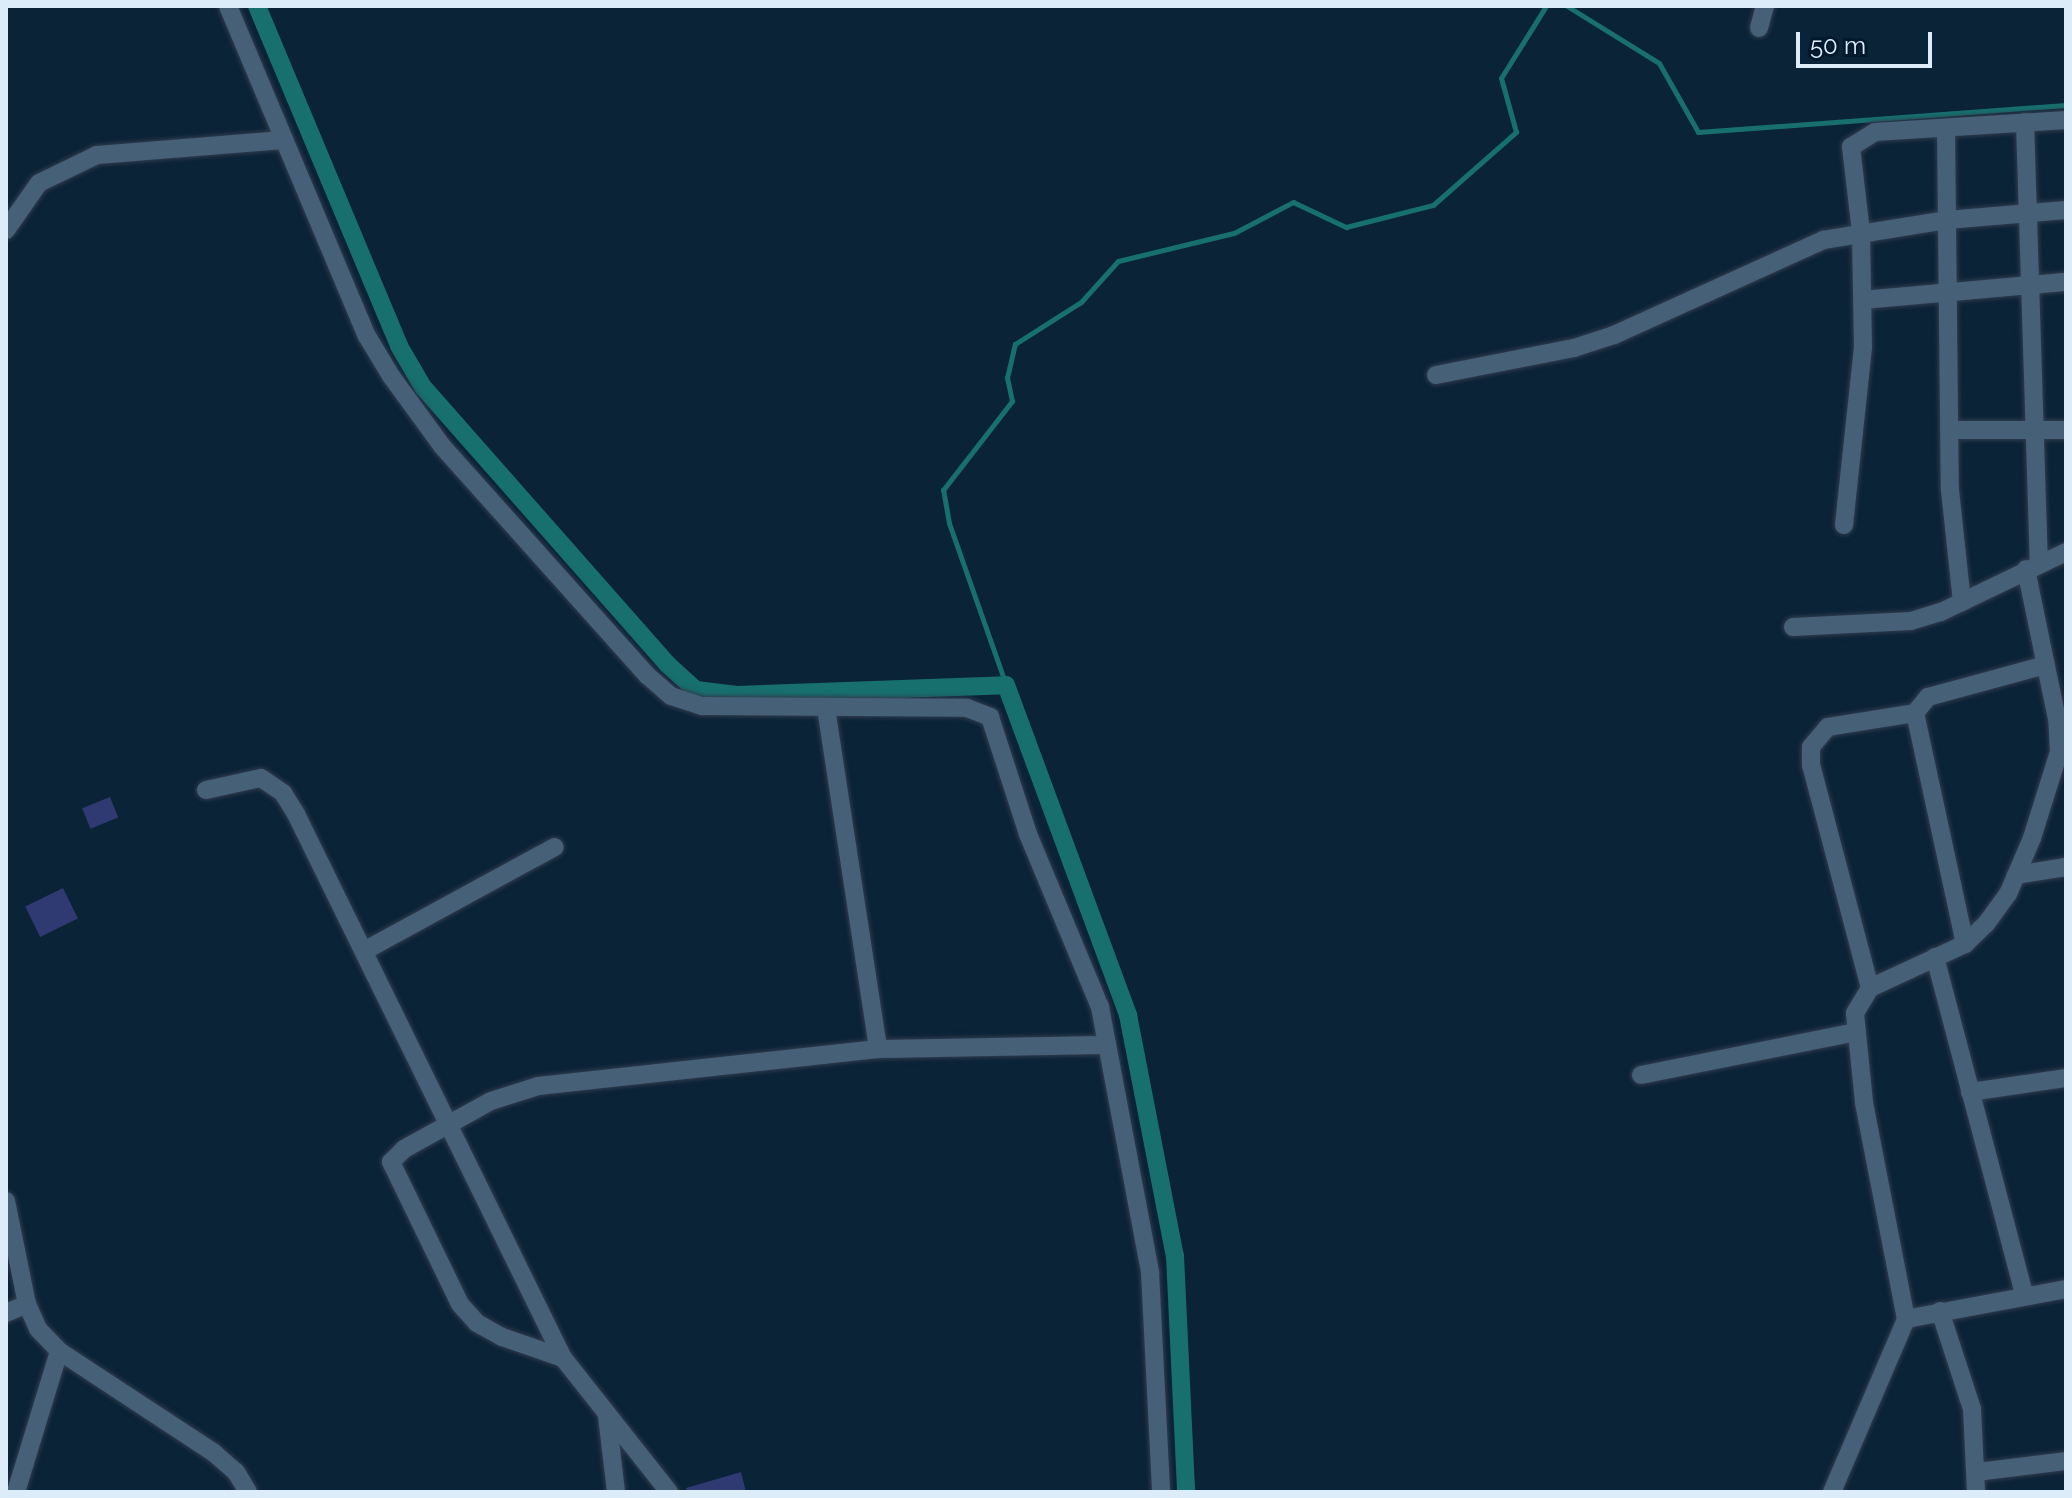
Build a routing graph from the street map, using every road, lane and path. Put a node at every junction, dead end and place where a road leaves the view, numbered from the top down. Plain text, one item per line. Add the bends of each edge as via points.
1 (228, 6) edge
2 (1765, 6) edge
3 (1759, 28) dead end
4 (2066, 120) edge
5 (2025, 122) junction
6 (1946, 128) junction
7 (283, 140) junction
8 (2066, 210) edge
9 (2029, 213) junction
10 (1947, 220) junction
11 (6, 230) edge
12 (1861, 232) junction
13 (2066, 282) edge
14 (2032, 285) junction
15 (1947, 294) junction
16 (1863, 300) junction
17 (1436, 375) dead end
18 (1949, 430) junction
19 (2066, 430) edge
20 (2036, 431) junction
21 (1844, 525) dead end
22 (2066, 552) edge
23 (2033, 566) junction
24 (1962, 602) junction
25 (1793, 627) dead end
26 (2046, 665) junction
27 (826, 708) junction
28 (1915, 713) junction
29 (2061, 771) edge
30 (206, 790) dead end
31 (555, 847) dead end
32 (2066, 867) edge
33 (2016, 875) junction
34 (1965, 944) junction
35 (364, 951) junction
36 (1935, 957) junction
37 (1870, 988) junction
38 (1857, 1032) junction
39 (1107, 1045) junction
40 (878, 1049) junction
41 (1641, 1075) dead end
42 (2066, 1078) edge
43 (1970, 1092) junction
44 (449, 1124) junction
45 (6, 1201) edge
46 (2066, 1289) edge
47 (2024, 1295) junction
48 (27, 1304) junction
49 (1940, 1311) junction
50 (6, 1313) edge
51 (1906, 1319) junction
52 (59, 1351) junction
53 (563, 1358) junction
54 (607, 1416) junction
55 (2066, 1461) edge
56 (1977, 1472) junction
57 (16, 1492) edge
58 (248, 1492) edge
59 (616, 1492) edge
60 (669, 1492) edge
61 (1161, 1492) edge
62 (1832, 1492) edge
63 (1976, 1492) edge

1 - 7 street
2 - 3 street
4 - 5 street
5 - 6 street
5 - 9 street
6 - 10 street
6 - 12 street via 1875,132 1855,141 1851,155
7 - 11 street via 97,155 39,183
7 - 27 street via 367,336 414,412 648,676 671,696 702,706
8 - 9 street
9 - 10 street
9 - 14 street
10 - 12 street
10 - 15 street
12 - 16 street
12 - 17 street via 1788,253 1614,335
13 - 14 street
14 - 15 street
14 - 20 street
15 - 16 street
15 - 18 street
16 - 21 street
18 - 20 street
18 - 24 street via 1952,545
19 - 20 street
20 - 23 street
22 - 23 street
23 - 24 street
23 - 26 street
24 - 25 street via 1911,621
26 - 28 street via 1928,697
26 - 29 street
27 - 39 street via 967,708 990,717 1028,834 1086,968
27 - 40 street
28 - 34 street
28 - 37 street via 1828,727 1811,747 1811,765
29 - 33 street
30 - 35 street via 251,777 271,782 283,793
31 - 35 street
32 - 33 street
33 - 34 street via 1994,914
34 - 36 street
35 - 44 street
36 - 37 street
36 - 43 street
37 - 38 street via 1857,1004
38 - 41 street
38 - 51 street via 1864,1102
39 - 40 street
39 - 61 street via 1150,1272
40 - 44 street via 538,1086 491,1101
42 - 43 street
43 - 47 street
44 - 53 street
44 - 53 street via 391,1162 424,1240 460,1304 477,1323
45 - 48 street
46 - 47 street
47 - 49 street
48 - 50 street
48 - 52 street via 38,1329
49 - 51 street
49 - 56 street via 1972,1409
51 - 62 street
52 - 57 street
52 - 58 street via 214,1453 236,1472
53 - 54 street
54 - 59 street
54 - 60 street
55 - 56 street
56 - 63 street

